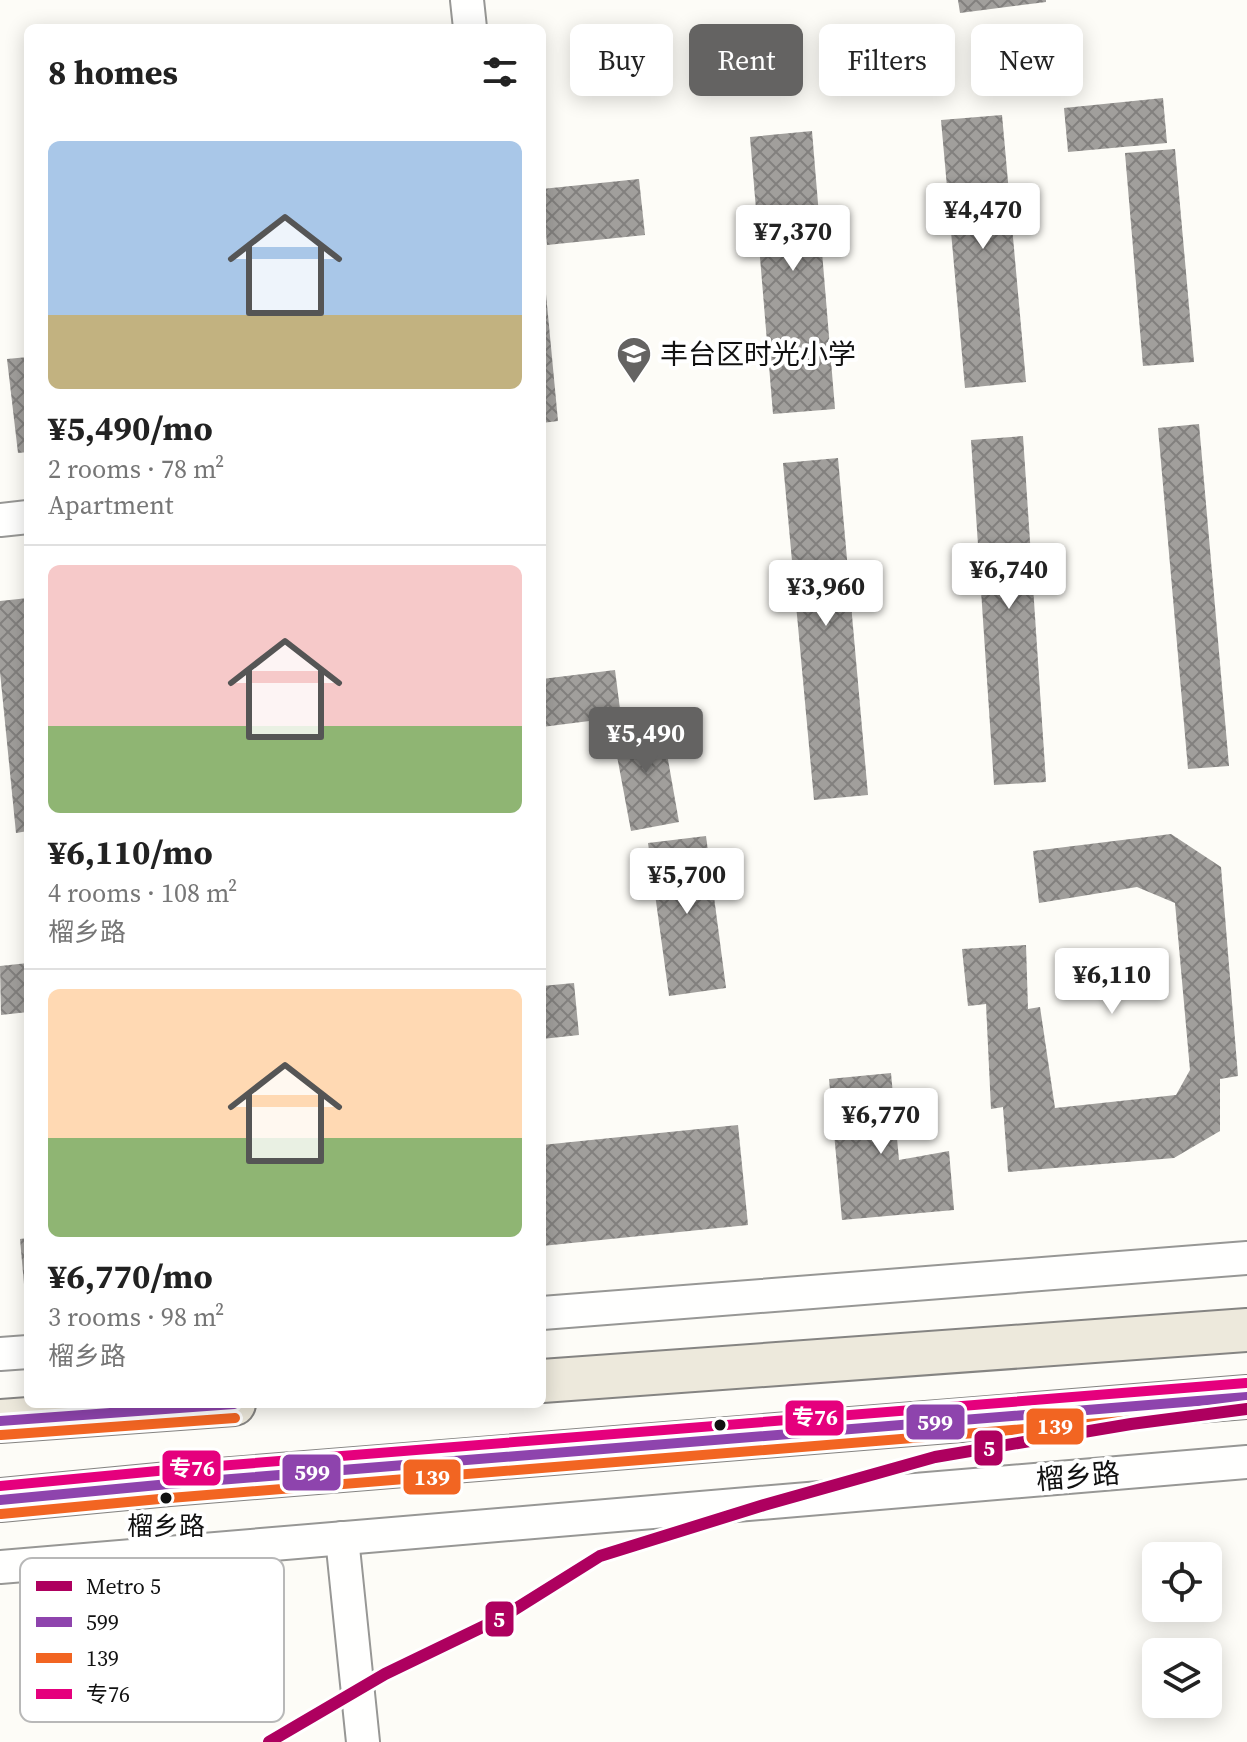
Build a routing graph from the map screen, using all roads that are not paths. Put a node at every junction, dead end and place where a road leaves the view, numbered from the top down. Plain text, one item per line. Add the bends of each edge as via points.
1 (467, 0) edge
2 (470, 24) edge
3 (24, 517) edge
4 (0, 520) edge
5 (1247, 1258) edge
6 (546, 1313) edge
7 (1247, 1330) edge
8 (24, 1352) edge
9 (0, 1354) edge
10 (546, 1381) edge
11 (1247, 1397) edge
12 (179, 1408) edge
13 (0, 1421) edge
14 (1247, 1462) edge
15 (0, 1500) edge
16 (342, 1538) junction
17 (106, 1558) edge
18 (20, 1565) edge
19 (0, 1567) edge
20 (363, 1742) edge

1 - 2 street
3 - 4 street
5 - 6 street
7 - 10 main road
8 - 9 street
11 - 15 main road
12 - 13 main road
14 - 16 street, 榴乡路
16 - 17 street, 榴乡路
16 - 20 street
18 - 19 street, 榴乡路

